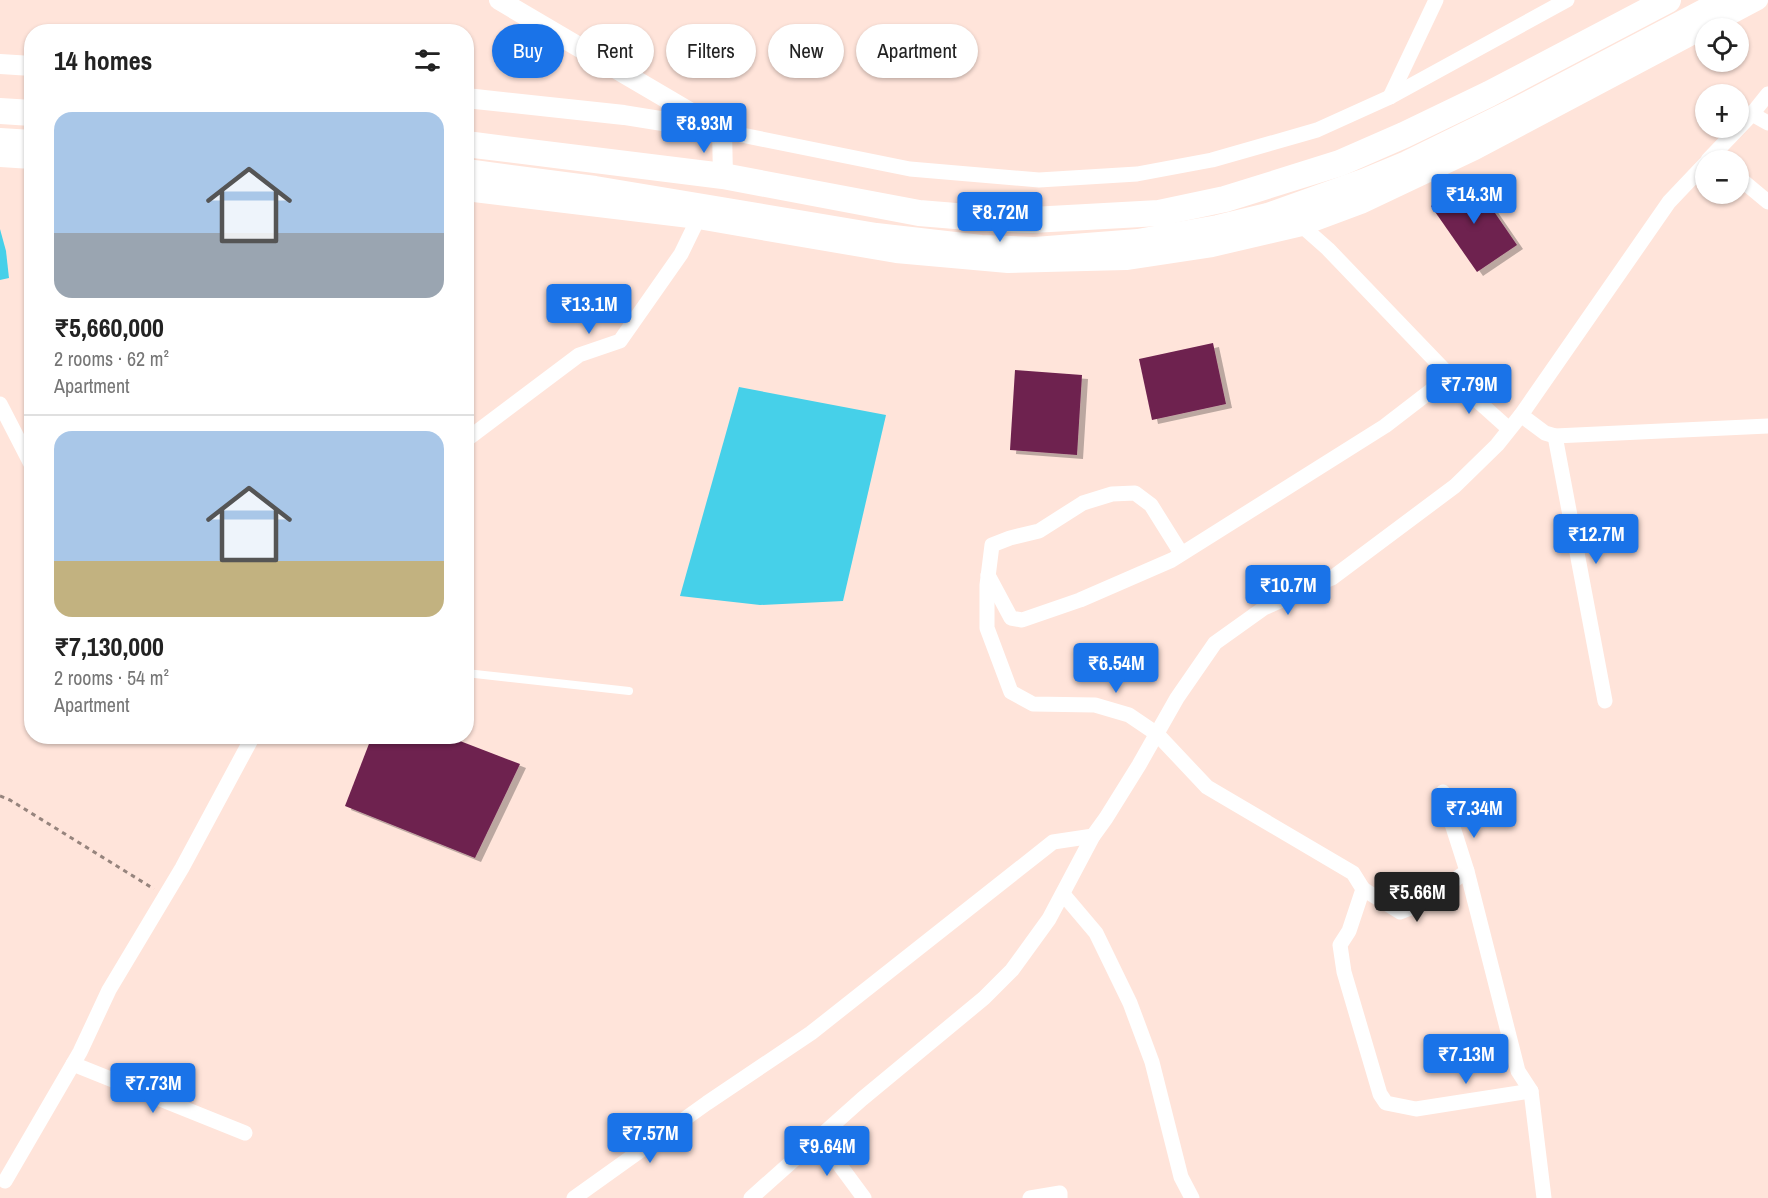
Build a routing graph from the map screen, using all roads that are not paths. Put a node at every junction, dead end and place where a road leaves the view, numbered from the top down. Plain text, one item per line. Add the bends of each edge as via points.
1 (499, 0) edge
2 (1436, 0) edge
3 (1568, 0) edge
4 (1668, 0) edge
5 (1727, 0) edge
6 (1758, 0) edge
7 (0, 64) edge
8 (24, 66) edge
9 (1768, 94) edge
10 (1390, 97) junction
11 (474, 99) edge
12 (0, 111) edge
13 (24, 112) edge
14 (1752, 114) junction
15 (1768, 123) edge
16 (722, 131) junction
17 (0, 141) edge
18 (24, 142) edge
19 (474, 145) edge
20 (1721, 150) edge
21 (0, 157) edge
22 (24, 158) edge
23 (474, 173) edge
24 (723, 176) junction
25 (1695, 177) edge
26 (1749, 186) edge
27 (474, 192) edge
28 (1768, 202) edge
29 (698, 219) junction
30 (1302, 226) junction
31 (1450, 376) junction
32 (0, 404) edge
33 (1521, 414) junction
34 (1768, 426) edge
35 (1509, 429) junction
36 (474, 434) edge
37 (1555, 436) junction
38 (24, 450) edge
39 (1181, 553) junction
40 (988, 574) junction
41 (474, 674) edge
42 (629, 691) dead end
43 (1605, 701) dead end
44 (1157, 734) junction
45 (249, 744) edge
46 (1443, 792) dead end
47 (1481, 807) dead end
48 (1452, 824) junction
49 (1093, 836) junction
50 (1467, 870) junction
51 (1363, 889) junction
52 (1063, 894) junction
53 (73, 1064) junction
54 (1531, 1091) junction
55 (245, 1133) dead end
56 (819, 1137) junction
57 (5, 1181) dead end
58 (574, 1198) edge
59 (751, 1198) edge
60 (864, 1198) edge
61 (1030, 1198) edge
62 (1060, 1198) edge
63 (1192, 1198) edge
64 (1544, 1198) edge

1 - 16 street
2 - 10 street
3 - 10 street
4 - 24 highway via 1478,99 1340,163 1225,199 1160,213 1052,219 919,213
5 - 23 highway via 1509,114 1366,181 1268,216 1138,242 1035,250 981,248 876,236
6 - 30 street via 1475,150 1361,204
7 - 8 street
9 - 14 street
10 - 16 street via 1317,130 1212,160 1137,174 1039,180 910,169
11 - 16 street via 624,115
12 - 13 highway
14 - 15 street
14 - 20 street
16 - 24 street
17 - 18 highway
19 - 24 highway
21 - 22 street
25 - 33 street via 1669,202
26 - 28 street
27 - 29 street
29 - 30 street via 896,253 1008,263 1126,260 1212,247
29 - 36 street via 681,254 620,341 579,356
30 - 31 street
31 - 35 street
31 - 39 street via 1385,426
32 - 38 street
33 - 35 street
33 - 37 street
34 - 37 street
35 - 44 street via 1455,486 1332,578 1264,608 1215,643
37 - 43 street
39 - 40 street via 1080,600 1022,621 1011,618
39 - 40 street via 1151,505 1135,493 1112,494 1083,503 1039,531 992,545
40 - 44 street via 987,628 1011,692 1033,704 1095,705 1129,715
41 - 42 lane
44 - 49 street
44 - 51 street via 1207,787 1353,873
45 - 53 street via 109,990
46 - 48 street
47 - 48 street
48 - 50 street
49 - 52 street
49 - 58 street via 1053,842 811,1033
50 - 51 street via 1421,904 1400,912
50 - 54 street via 1518,1071
51 - 54 street via 1349,931 1340,945 1344,972 1380,1094 1386,1102 1416,1108
52 - 56 street via 1012,970 984,998
52 - 63 street via 1096,933 1130,1004 1152,1062 1181,1177
53 - 55 street
53 - 57 street
54 - 64 street
56 - 59 street
56 - 60 street
61 - 62 street via 1060,1193

